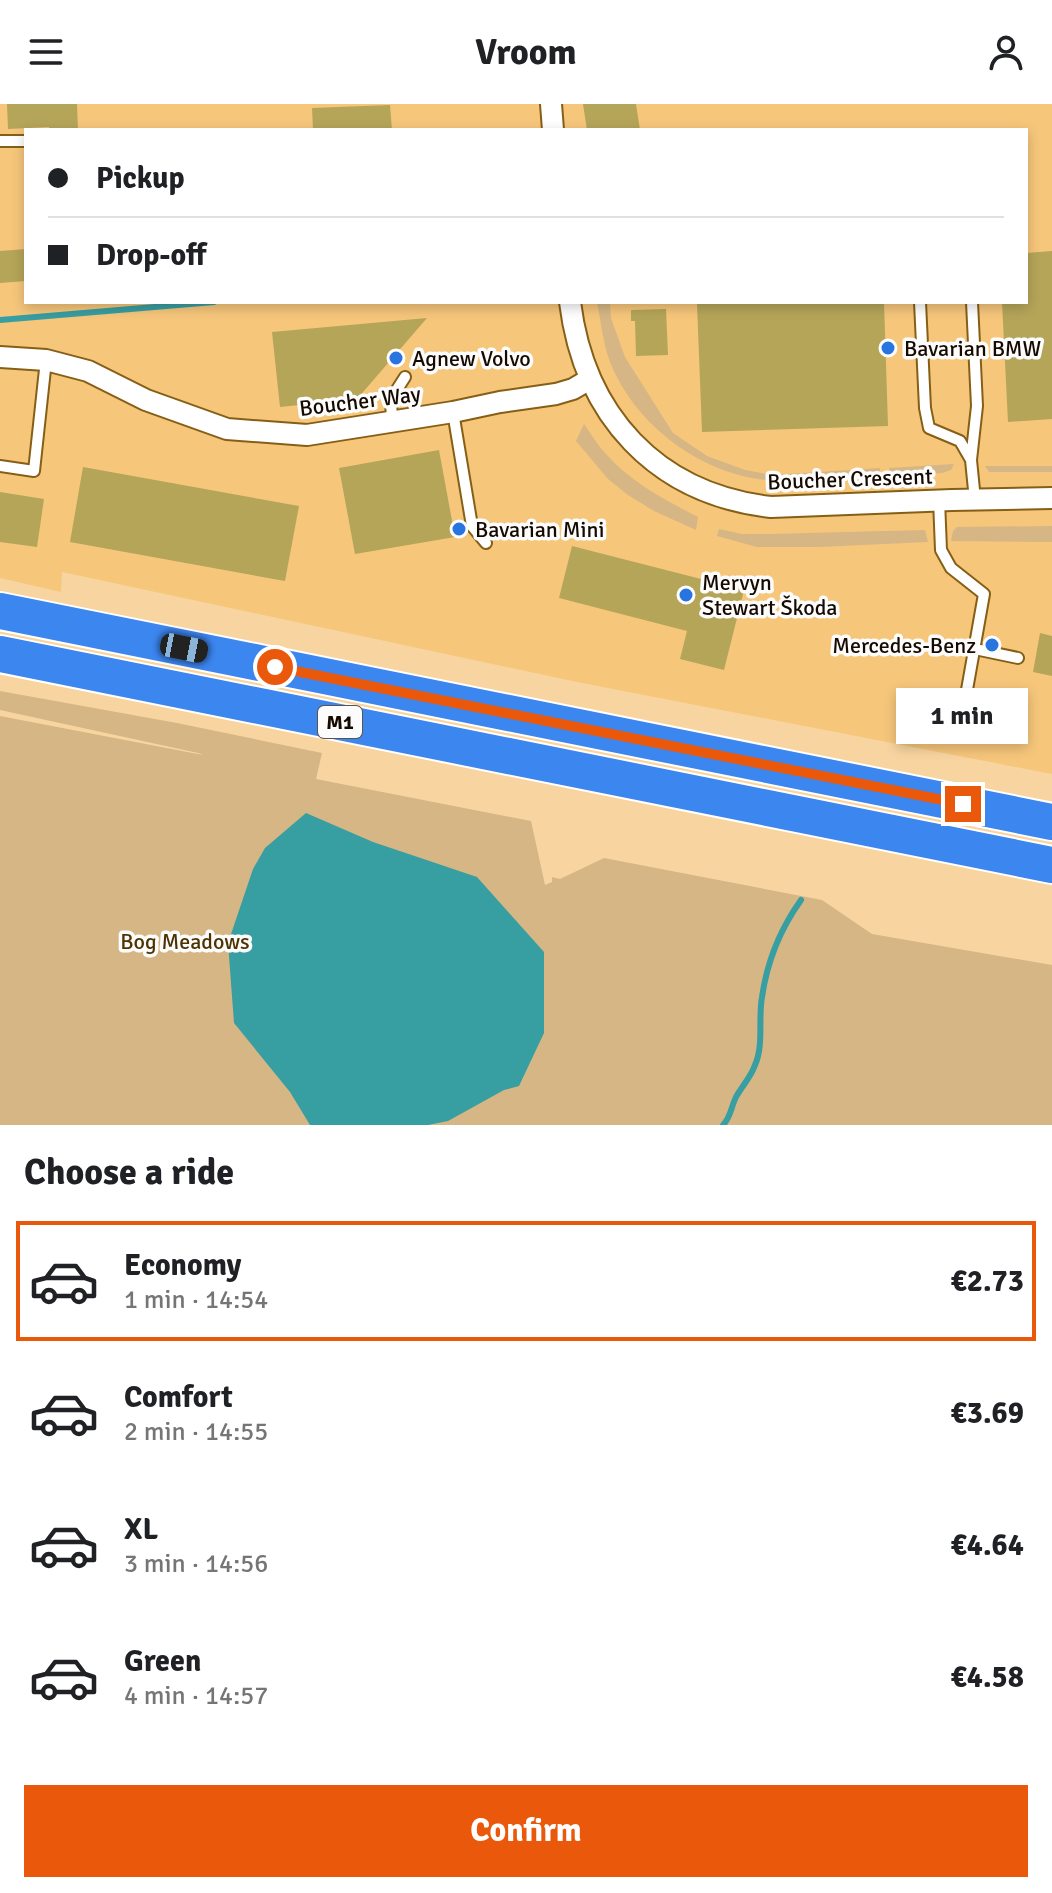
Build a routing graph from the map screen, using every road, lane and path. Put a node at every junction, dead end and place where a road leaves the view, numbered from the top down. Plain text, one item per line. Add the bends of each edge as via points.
1 (551, 104) edge
2 (553, 128) edge
3 (0, 141) edge
4 (24, 141) edge
5 (570, 304) edge
6 (920, 304) edge
7 (972, 304) edge
8 (0, 357) edge
9 (46, 360) junction
10 (405, 377) dead end
11 (590, 379) junction
12 (453, 412) junction
13 (392, 421) junction
14 (971, 460) junction
15 (0, 466) edge
16 (1052, 498) edge
17 (939, 500) junction
18 (975, 500) junction
19 (486, 543) dead end
20 (0, 611) edge
21 (975, 649) junction
22 (0, 654) edge
23 (1018, 658) dead end
24 (965, 701) dead end
25 (1052, 822) edge
26 (1052, 865) edge

1 - 2 street
3 - 4 lane
5 - 11 street, Boucher Crescent
6 - 14 lane via 929,428 960,441
7 - 14 lane via 977,406
8 - 9 street, Boucher Way
9 - 13 street, Boucher Way via 88,371 146,400 227,429 307,435
9 - 15 lane via 34,471
10 - 13 lane via 391,399
11 - 12 street, Boucher Way via 556,394
11 - 17 street, Boucher Crescent via 632,443 677,478 723,497 771,507
12 - 13 street, Boucher Way
12 - 19 lane via 472,526
14 - 18 lane
16 - 18 street, Boucher Crescent
17 - 18 street, Boucher Crescent
17 - 21 lane via 941,550 951,568 984,594
20 - 25 highway, M1
21 - 23 lane
21 - 24 lane
22 - 26 highway, M1

